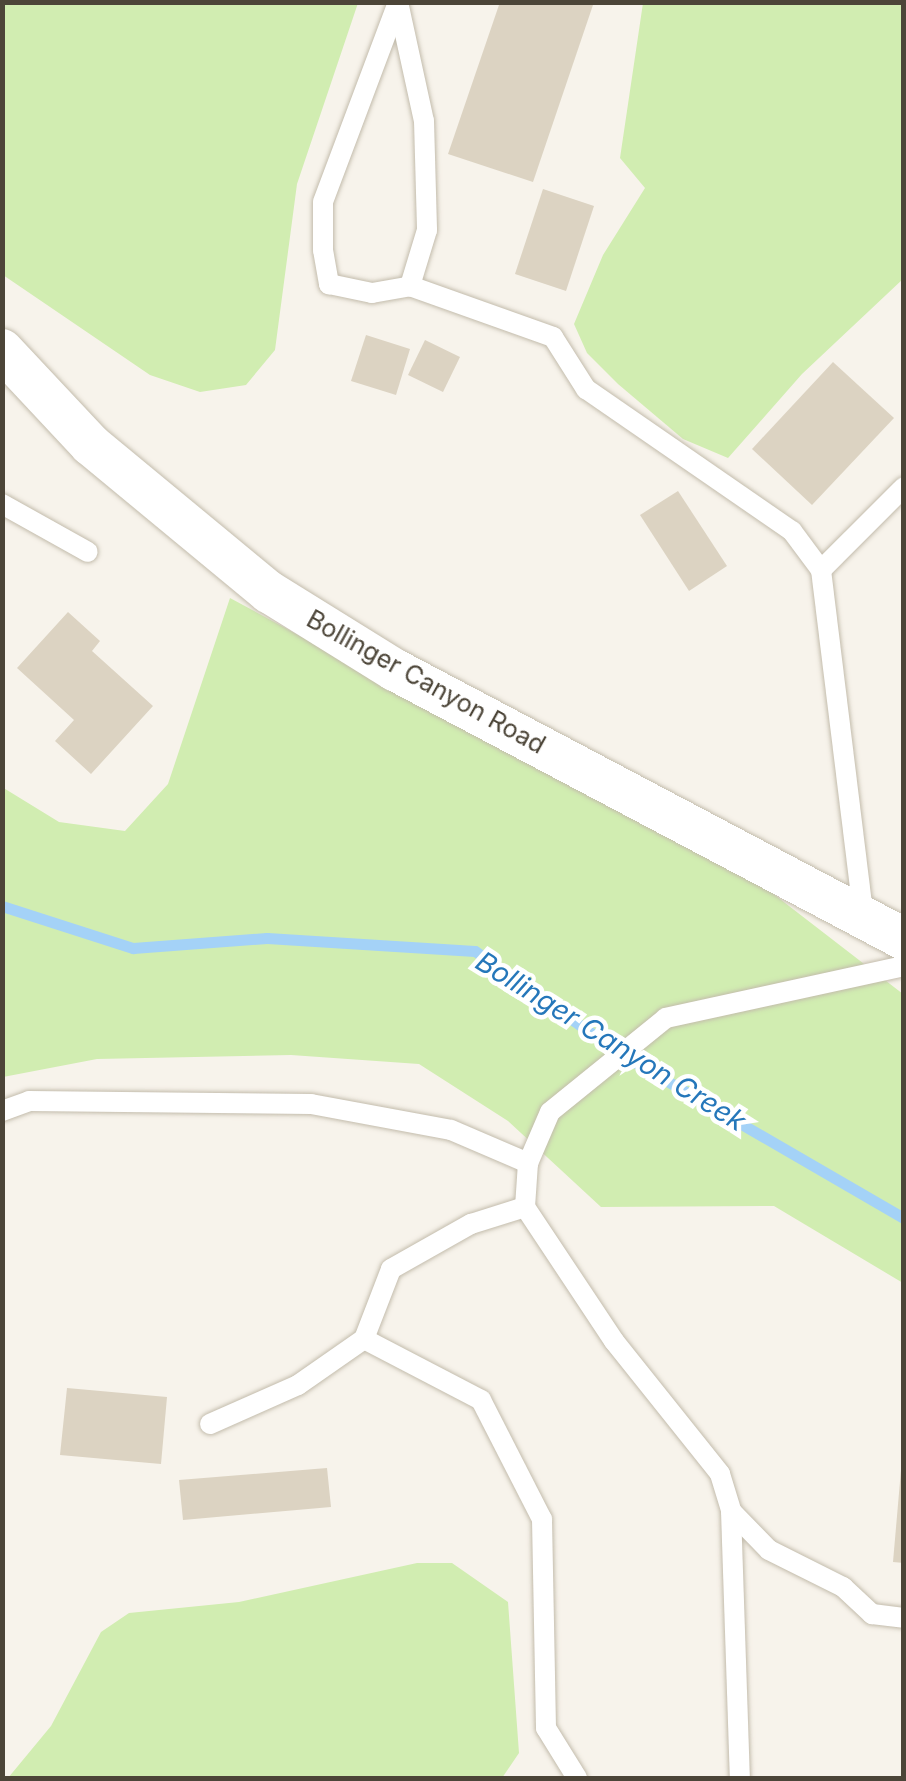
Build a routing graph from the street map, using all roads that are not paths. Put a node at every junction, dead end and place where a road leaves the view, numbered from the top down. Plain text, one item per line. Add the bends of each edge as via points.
1 (398, 4) edge
2 (410, 286) junction
3 (2, 350) edge
4 (904, 488) edge
5 (2, 504) edge
6 (88, 552) dead end
7 (820, 570) junction
8 (863, 913) junction
9 (904, 939) edge
10 (904, 966) edge
11 (2, 1111) edge
12 (528, 1162) junction
13 (525, 1207) junction
14 (364, 1339) junction
15 (210, 1424) dead end
16 (731, 1511) junction
17 (904, 1618) edge
18 (577, 1778) edge
19 (740, 1778) edge

1 - 2 lane via 424,122 427,230
1 - 2 lane via 323,202 323,250 329,284 372,293
2 - 7 lane via 553,337 586,389 792,531
3 - 8 street, Bollinger Canyon Road via 91,445 269,592 395,670
4 - 7 lane
5 - 6 lane
7 - 8 lane
8 - 9 street, Bollinger Canyon Road
10 - 12 lane via 666,1018 550,1112
11 - 12 lane via 29,1101 311,1104 451,1130
12 - 13 lane
13 - 14 lane via 471,1224 391,1269
13 - 16 lane via 614,1341 720,1474
14 - 15 lane via 298,1385
14 - 18 lane via 480,1400 542,1519 546,1728
16 - 17 lane via 768,1550 843,1586 872,1614
16 - 19 lane

